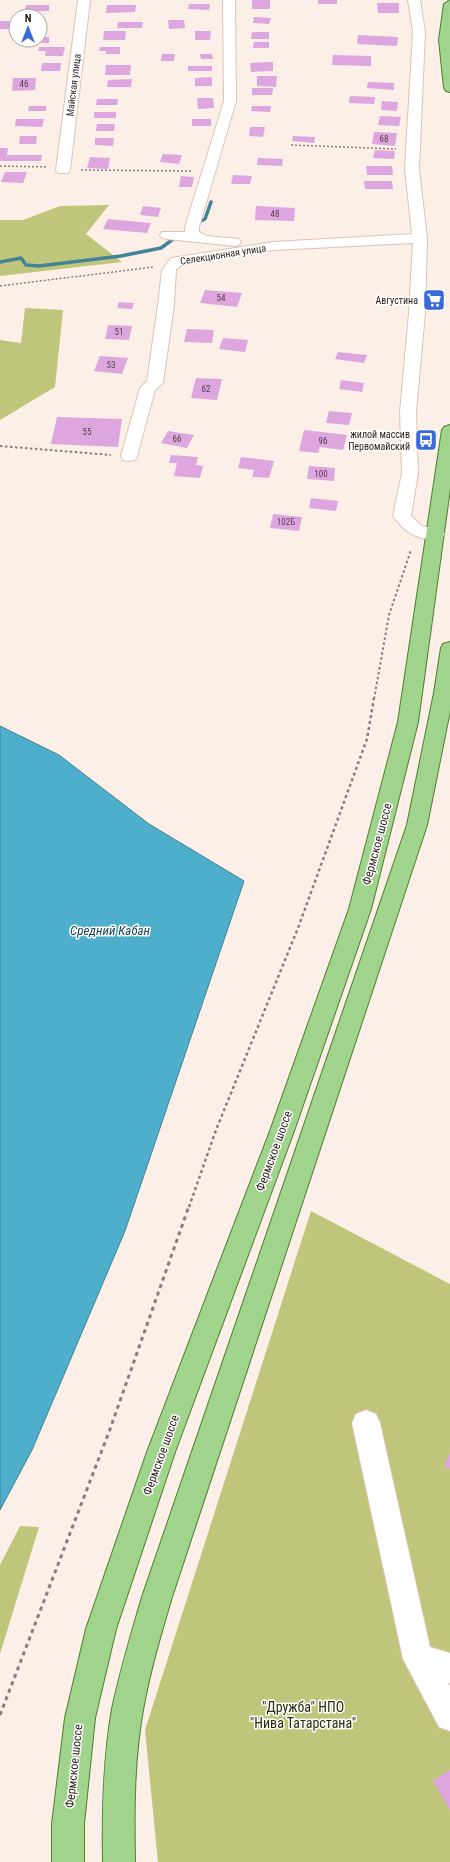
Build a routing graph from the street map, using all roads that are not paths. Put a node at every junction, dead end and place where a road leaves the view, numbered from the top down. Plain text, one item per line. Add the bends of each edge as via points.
1 (84, 0) edge
2 (229, 0) edge
3 (414, 0) edge
4 (450, 4) edge
5 (450, 88) edge
6 (63, 170) road end
7 (167, 235) dead end
8 (195, 237) junction
9 (420, 238) junction
10 (273, 246) junction
11 (450, 430) edge
12 (129, 456) road end
13 (427, 533) junction
14 (450, 648) edge
15 (366, 1423) dead end
16 (418, 1659) junction
17 (450, 1668) edge
18 (450, 1716) edge
19 (68, 1862) edge
20 (119, 1862) edge

1 - 6 street, Майская улица
2 - 8 street, Селекционная улица via 230,101 192,227
3 - 9 street via 419,32 412,169
4 - 5 main road via 445,40
7 - 8 street
8 - 10 street, Селекционная улица
9 - 10 street
9 - 13 street via 417,313 408,412 410,473 402,516 408,526
10 - 12 street, Селекционная улица via 176,261 169,270 155,383 148,388
11 - 13 main road, Фермское шоссе
13 - 19 main road, Фермское шоссе via 408,722 360,909 282,1131 161,1452 101,1629 80,1718 68,1824
14 - 20 main road via 444,693 417,825 159,1590 131,1690 122,1756
15 - 16 street
16 - 17 street
16 - 18 street

